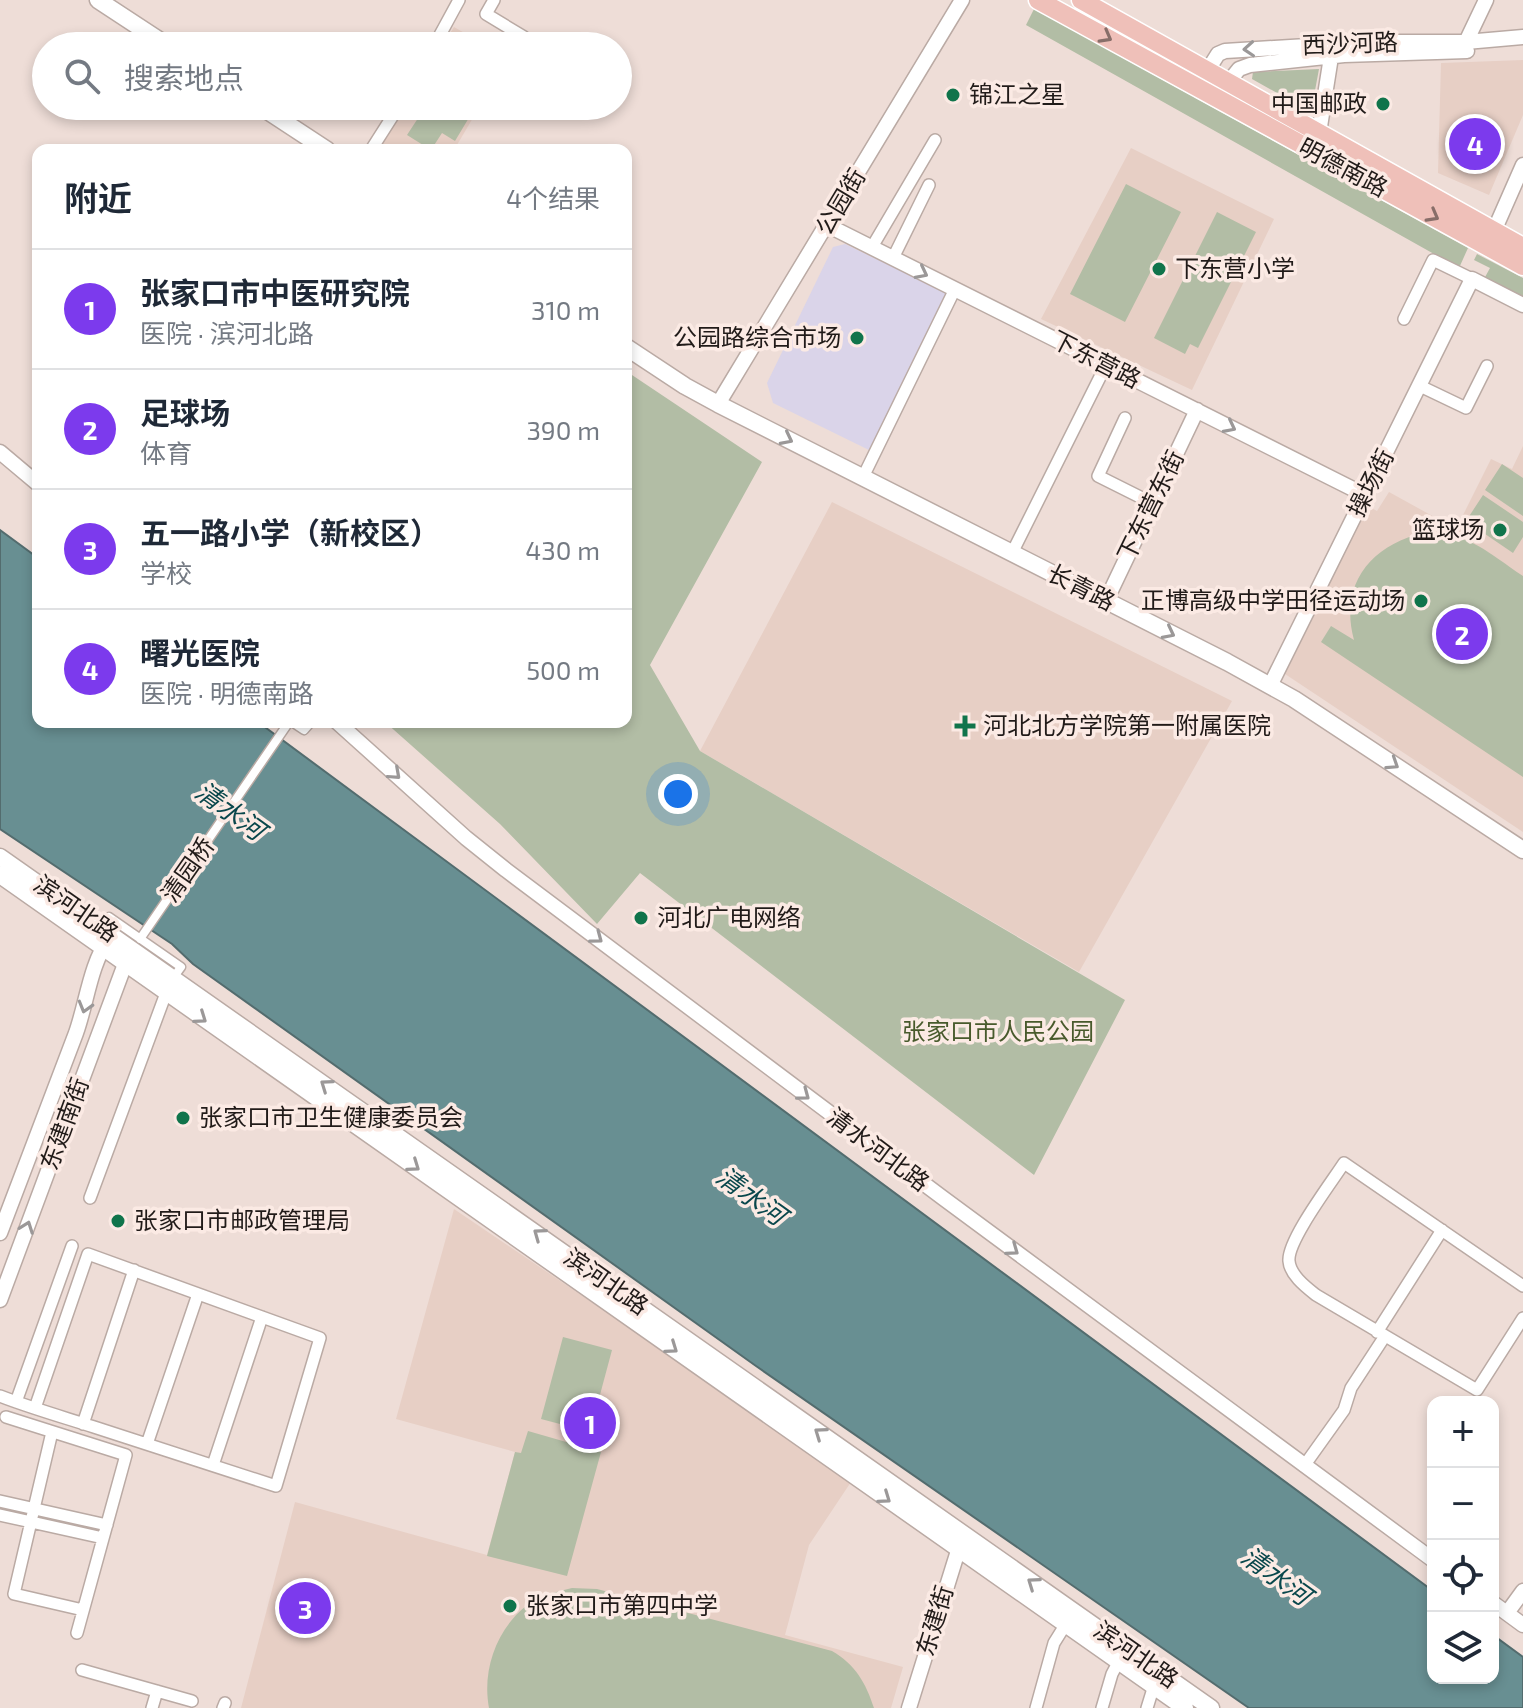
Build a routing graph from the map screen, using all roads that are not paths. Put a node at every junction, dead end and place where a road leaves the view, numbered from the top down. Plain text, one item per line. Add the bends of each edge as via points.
1 (98, 0) edge
2 (459, 0) edge
3 (494, 0) edge
4 (962, 0) edge
5 (1038, 0) edge
6 (1486, 0) edge
7 (1084, 1) edge
8 (147, 32) edge
9 (442, 32) edge
10 (516, 32) edge
11 (1523, 37) edge
12 (1466, 46) junction
13 (1523, 47) edge
14 (1331, 57) junction
15 (1207, 70) junction
16 (1227, 81) junction
17 (1196, 89) junction
18 (1217, 100) junction
19 (281, 120) edge
20 (390, 120) edge
21 (1319, 133) junction
22 (935, 140) dead end
23 (318, 144) edge
24 (375, 144) edge
25 (1523, 165) edge
26 (929, 185) dead end
27 (827, 225) junction
28 (1494, 231) junction
29 (872, 247) junction
30 (1523, 247) edge
31 (893, 258) junction
32 (1523, 266) edge
33 (1472, 279) junction
34 (955, 289) junction
35 (1523, 305) edge
36 (1404, 319) dead end
37 (632, 351) edge
38 (1106, 365) junction
39 (1487, 366) dead end
40 (1420, 386) junction
41 (718, 404) junction
42 (1197, 410) junction
43 (1125, 418) dead end
44 (0, 452) edge
45 (863, 477) junction
46 (32, 479) edge
47 (1365, 495) junction
48 (1152, 503) junction
49 (1012, 553) junction
50 (1106, 601) junction
51 (1270, 686) junction
52 (287, 728) edge
53 (344, 728) edge
54 (1523, 850) edge
55 (0, 857) edge
56 (0, 875) edge
57 (106, 932) junction
58 (133, 951) junction
59 (173, 979) junction
60 (90, 1198) dead end
61 (1442, 1230) junction
62 (0, 1233) edge
63 (72, 1246) dead end
64 (134, 1270) junction
65 (1523, 1286) edge
66 (198, 1294) junction
67 (0, 1300) edge
68 (262, 1317) junction
69 (1523, 1318) edge
70 (1381, 1334) junction
71 (0, 1396) edge
72 (16, 1402) junction
73 (35, 1408) junction
74 (6, 1417) dead end
75 (83, 1424) junction
76 (52, 1432) junction
77 (147, 1444) junction
78 (213, 1465) junction
79 (1304, 1466) junction
80 (0, 1501) edge
81 (34, 1509) junction
82 (0, 1515) edge
83 (31, 1522) junction
84 (107, 1525) junction
85 (103, 1538) junction
86 (960, 1541) junction
87 (1427, 1556) edge
88 (1523, 1591) edge
89 (1499, 1607) edge
90 (83, 1610) junction
91 (1507, 1613) junction
92 (1069, 1618) junction
93 (1523, 1625) edge
94 (77, 1633) dead end
95 (1122, 1655) junction
96 (82, 1670) dead end
97 (1157, 1679) junction
98 (157, 1691) junction
99 (192, 1701) dead end
100 (152, 1708) edge
101 (909, 1708) edge
102 (1036, 1708) edge
103 (1102, 1708) edge
104 (1147, 1708) edge
105 (1185, 1708) edge
106 (1211, 1708) edge

1 - 8 main road
2 - 9 street
3 - 10 street via 486,14
4 - 27 street, 公园街
5 -> 17 main road, 明德南路
6 - 12 street
7 - 15 main road, 明德南路
11 - 12 street, 西沙河路
12 - 13 street, 西沙河路
12 - 14 street, 西沙河路
12 -> 15 street, 西沙河路 via 1372,42 1225,51
14 - 16 street, 西沙河路 via 1250,65
14 - 21 street
15 - 16 main road, 明德南路
15 - 17 street, 西沙河路
16 - 18 street
16 - 21 main road, 明德南路
17 - 18 main road, 明德南路
18 -> 32 main road, 明德南路
19 - 23 main road
20 - 24 street
21 - 28 main road, 明德南路
22 - 29 street
25 - 28 street
26 - 31 street
27 - 29 street, 下东营路
27 - 41 street, 公园街
28 - 30 main road, 明德南路
29 - 31 street, 下东营路
31 -> 34 street, 下东营路
33 - 35 street
33 - 36 street via 1433,260
33 - 40 street, 操场街
34 - 38 street, 下东营路
34 - 45 street
37 - 41 main road, 长青路
38 - 42 street, 下东营路
38 - 49 street
39 - 40 street via 1466,408
40 - 47 street, 操场街
41 -> 45 main road, 长青路
42 -> 47 street, 下东营路
42 - 48 street, 下东营东街
43 - 48 street via 1098,476
44 - 46 street
45 - 49 main road, 长青路
47 - 51 street, 操场街
48 - 50 street, 下东营东街
49 - 50 main road, 长青路
50 -> 51 main road, 长青路
51 -> 54 main road, 长青路
52 - 58 street, 清园桥
53 -> 79 street, 清水河北路 via 496,862
55 - 57 main road, 滨河北路
56 - 57 main road, 滨河北路
57 - 58 main road, 滨河北路
57 -> 62 street, 东建南街 via 86,1007
58 - 59 main road, 滨河北路
67 -> 58 street, 东建南街
59 - 60 street
59 - 86 main road, 滨河北路
61 - 65 street
61 - 70 street
61 - 70 street via 1344,1163 1294,1240 1289,1262 1294,1274 1316,1295
63 - 72 street
64 - 66 street
64 - 73 street via 88,1254
64 - 75 street
66 - 68 street
66 - 77 street
68 - 78 street
68 - 78 street via 320,1338 276,1486
69 - 70 street via 1477,1390
70 - 79 street via 1344,1410
71 - 72 street
72 - 73 street
73 - 75 street
74 - 76 street
75 - 77 street
76 - 81 street
76 - 84 street via 126,1455
77 - 78 street
79 - 87 street, 清水河北路
80 - 81 street
81 - 83 street
81 - 84 street
82 - 83 street
83 - 85 street
83 - 90 street via 14,1594
84 - 85 street
85 - 90 street
86 - 92 main road, 滨河北路
86 - 101 street, 东建街
88 - 91 street
89 - 91 street
90 - 94 street
91 - 93 street
92 - 95 main road, 滨河北路
92 - 102 street via 1054,1643
95 - 97 main road, 滨河北路
95 - 103 street
96 - 98 street
97 - 104 street
97 - 105 main road, 滨河北路
97 - 106 main road, 滨河北路
98 - 99 street
98 - 100 street

